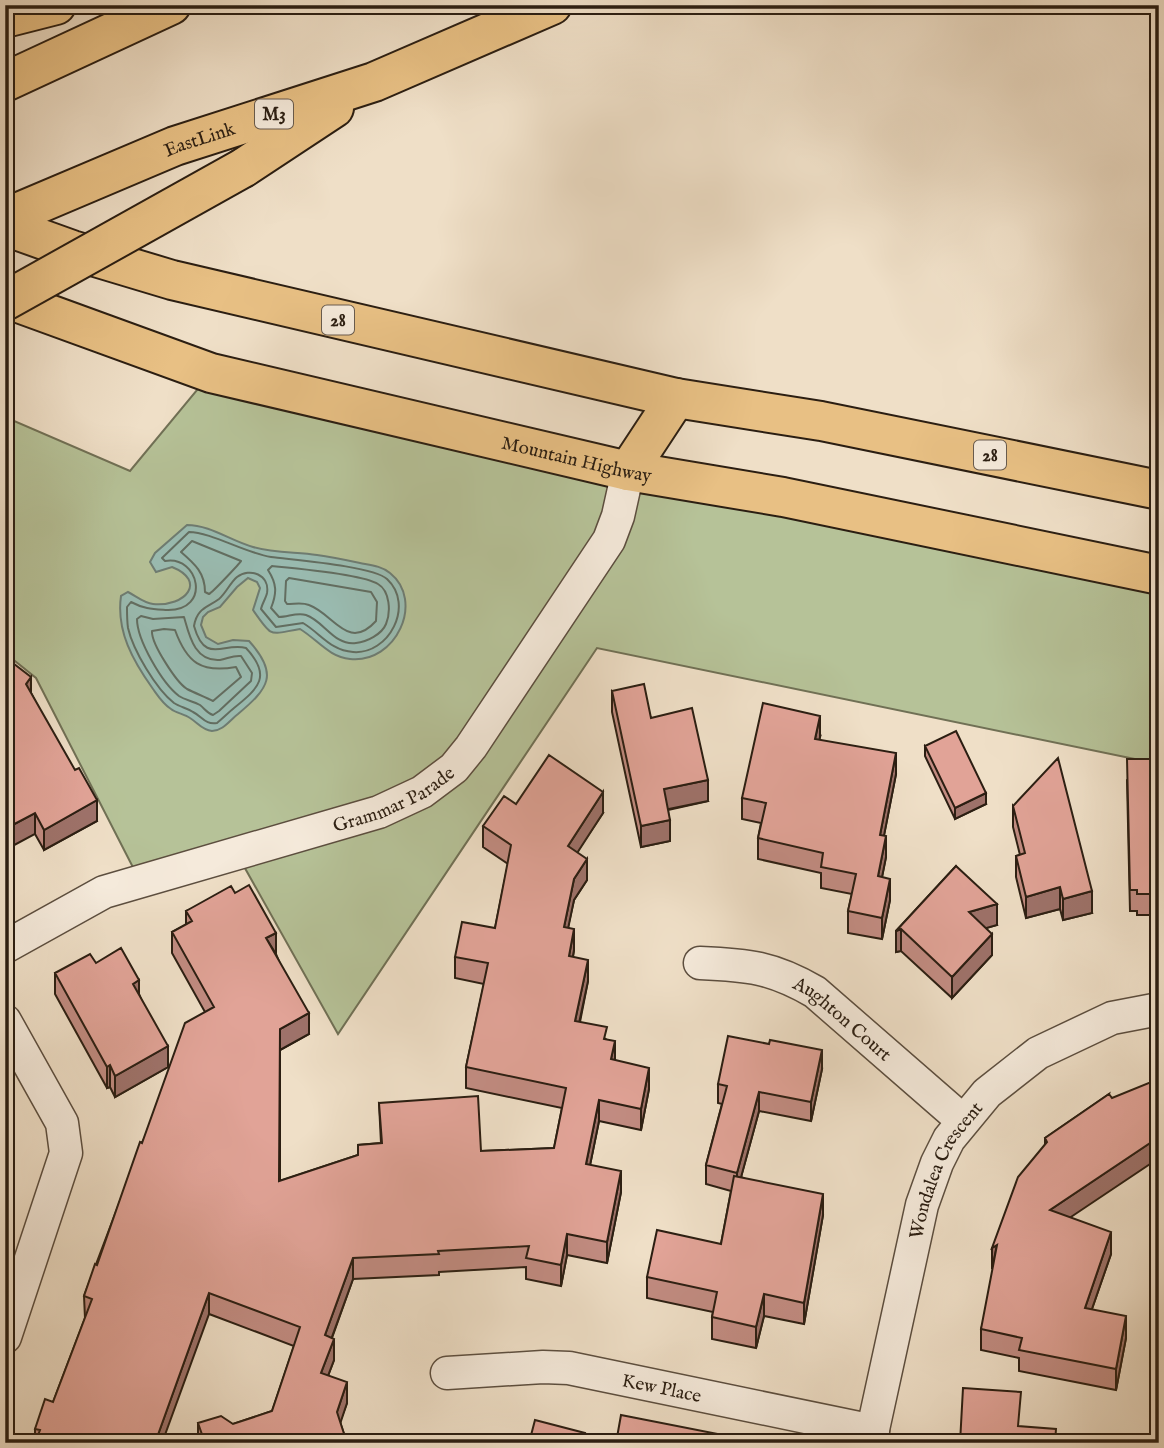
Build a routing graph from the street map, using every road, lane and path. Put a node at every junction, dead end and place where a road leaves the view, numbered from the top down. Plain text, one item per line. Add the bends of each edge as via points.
1 (56, 5) edge
2 (171, 5) edge
3 (552, 5) edge
4 (5, 18) edge
5 (6, 82) edge
6 (374, 82) junction
7 (5, 218) edge
8 (5, 226) edge
9 (5, 299) edge
10 (676, 398) junction
11 (628, 471) junction
12 (1159, 490) edge
13 (1159, 575) edge
14 (5, 947) edge
15 (700, 963) dead end
16 (1159, 1009) edge
17 (5, 1021) edge
18 (962, 1121) junction
19 (5, 1337) edge
20 (447, 1373) dead end
21 (871, 1437) edge

1 - 4 main road
2 - 5 main road
3 - 6 main road, EastLink / M3
6 - 7 main road, EastLink / M3 via 175,146
6 - 9 main road, bridge via 243,168
8 - 10 main road, 28 via 172,280
9 - 11 main road, Mountain Highway via 211,373
10 - 11 main road
10 - 12 main road, 28 via 821,421
11 - 13 main road, Mountain Highway via 783,497
11 - 14 street, Grammar Parade via 609,540 454,768 422,792 379,812 104,892
15 - 18 street, Aughton Court via 751,965 815,992
16 - 18 street, Wondalea Crescent via 1112,1018 1038,1053 987,1093
17 - 19 street via 62,1123 66,1153
18 - 21 street, Wondalea Crescent via 937,1163 922,1205
20 - 21 street, Kew Place via 569,1368

